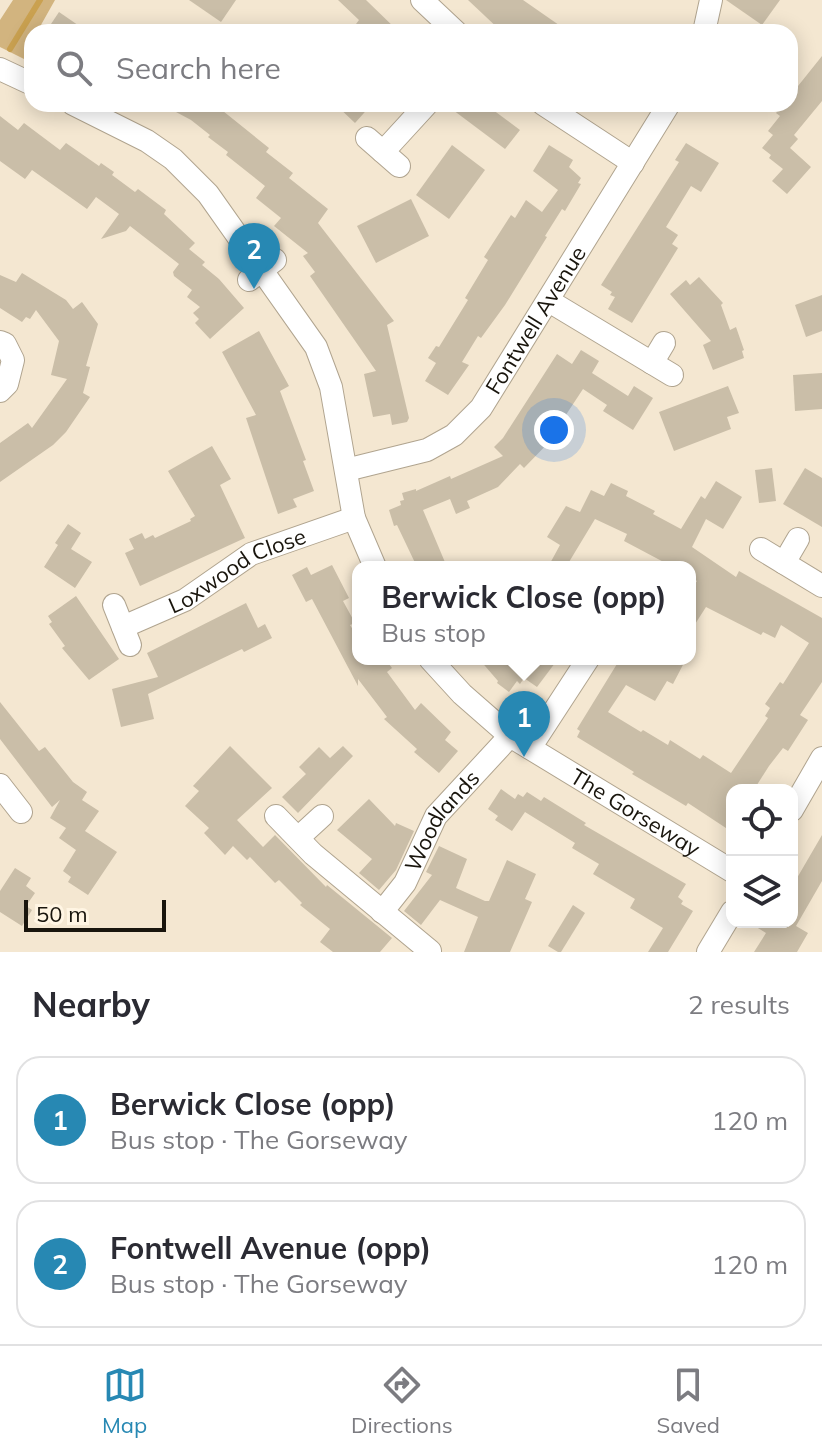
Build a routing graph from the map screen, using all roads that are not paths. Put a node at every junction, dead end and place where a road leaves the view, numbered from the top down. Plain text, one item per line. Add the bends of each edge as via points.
1 (422, 0) edge
2 (711, 0) edge
3 (448, 24) edge
4 (706, 24) edge
5 (0, 69) edge
6 (24, 80) edge
7 (89, 112) edge
8 (420, 112) edge
9 (555, 112) edge
10 (664, 112) edge
11 (383, 152) dead end
12 (633, 163) junction
13 (549, 301) junction
14 (0, 342) edge
15 (664, 343) dead end
16 (652, 363) junction
17 (672, 375) dead end
18 (0, 391) edge
19 (346, 470) junction
20 (354, 518) junction
21 (798, 539) dead end
22 (761, 549) dead end
23 (372, 561) edge
24 (784, 563) junction
25 (822, 586) edge
26 (114, 605) dead end
27 (435, 665) edge
28 (584, 665) edge
29 (510, 736) junction
30 (530, 748) junction
31 (822, 758) edge
32 (0, 785) edge
33 (798, 800) edge
34 (21, 812) dead end
35 (276, 816) dead end
36 (322, 816) dead end
37 (298, 838) junction
38 (726, 867) edge
39 (382, 912) junction
40 (726, 922) edge
41 (430, 951) edge
42 (708, 952) edge

1 - 3 street
2 - 4 street
5 - 6 street
7 - 19 street via 147,141 208,194 316,347 331,387
8 - 11 street
9 - 12 street
10 - 12 street, Fontwell Avenue
12 - 13 street, Fontwell Avenue
13 - 16 street
13 - 19 street, Fontwell Avenue via 481,408 454,435 427,450
14 - 18 street via 13,360
15 - 16 street
16 - 17 street
19 - 20 street
20 - 23 street
20 - 26 street, Loxwood Close via 251,554 126,636
21 - 24 street
22 - 24 street
24 - 25 street
27 - 29 street, The Gorseway
28 - 30 street
29 - 30 street, The Gorseway
29 - 39 street, Woodlands via 436,816 405,883
30 - 38 street, The Gorseway
31 - 33 street
32 - 34 street
35 - 37 street
36 - 37 street
37 - 39 street
39 - 41 street
40 - 42 street

